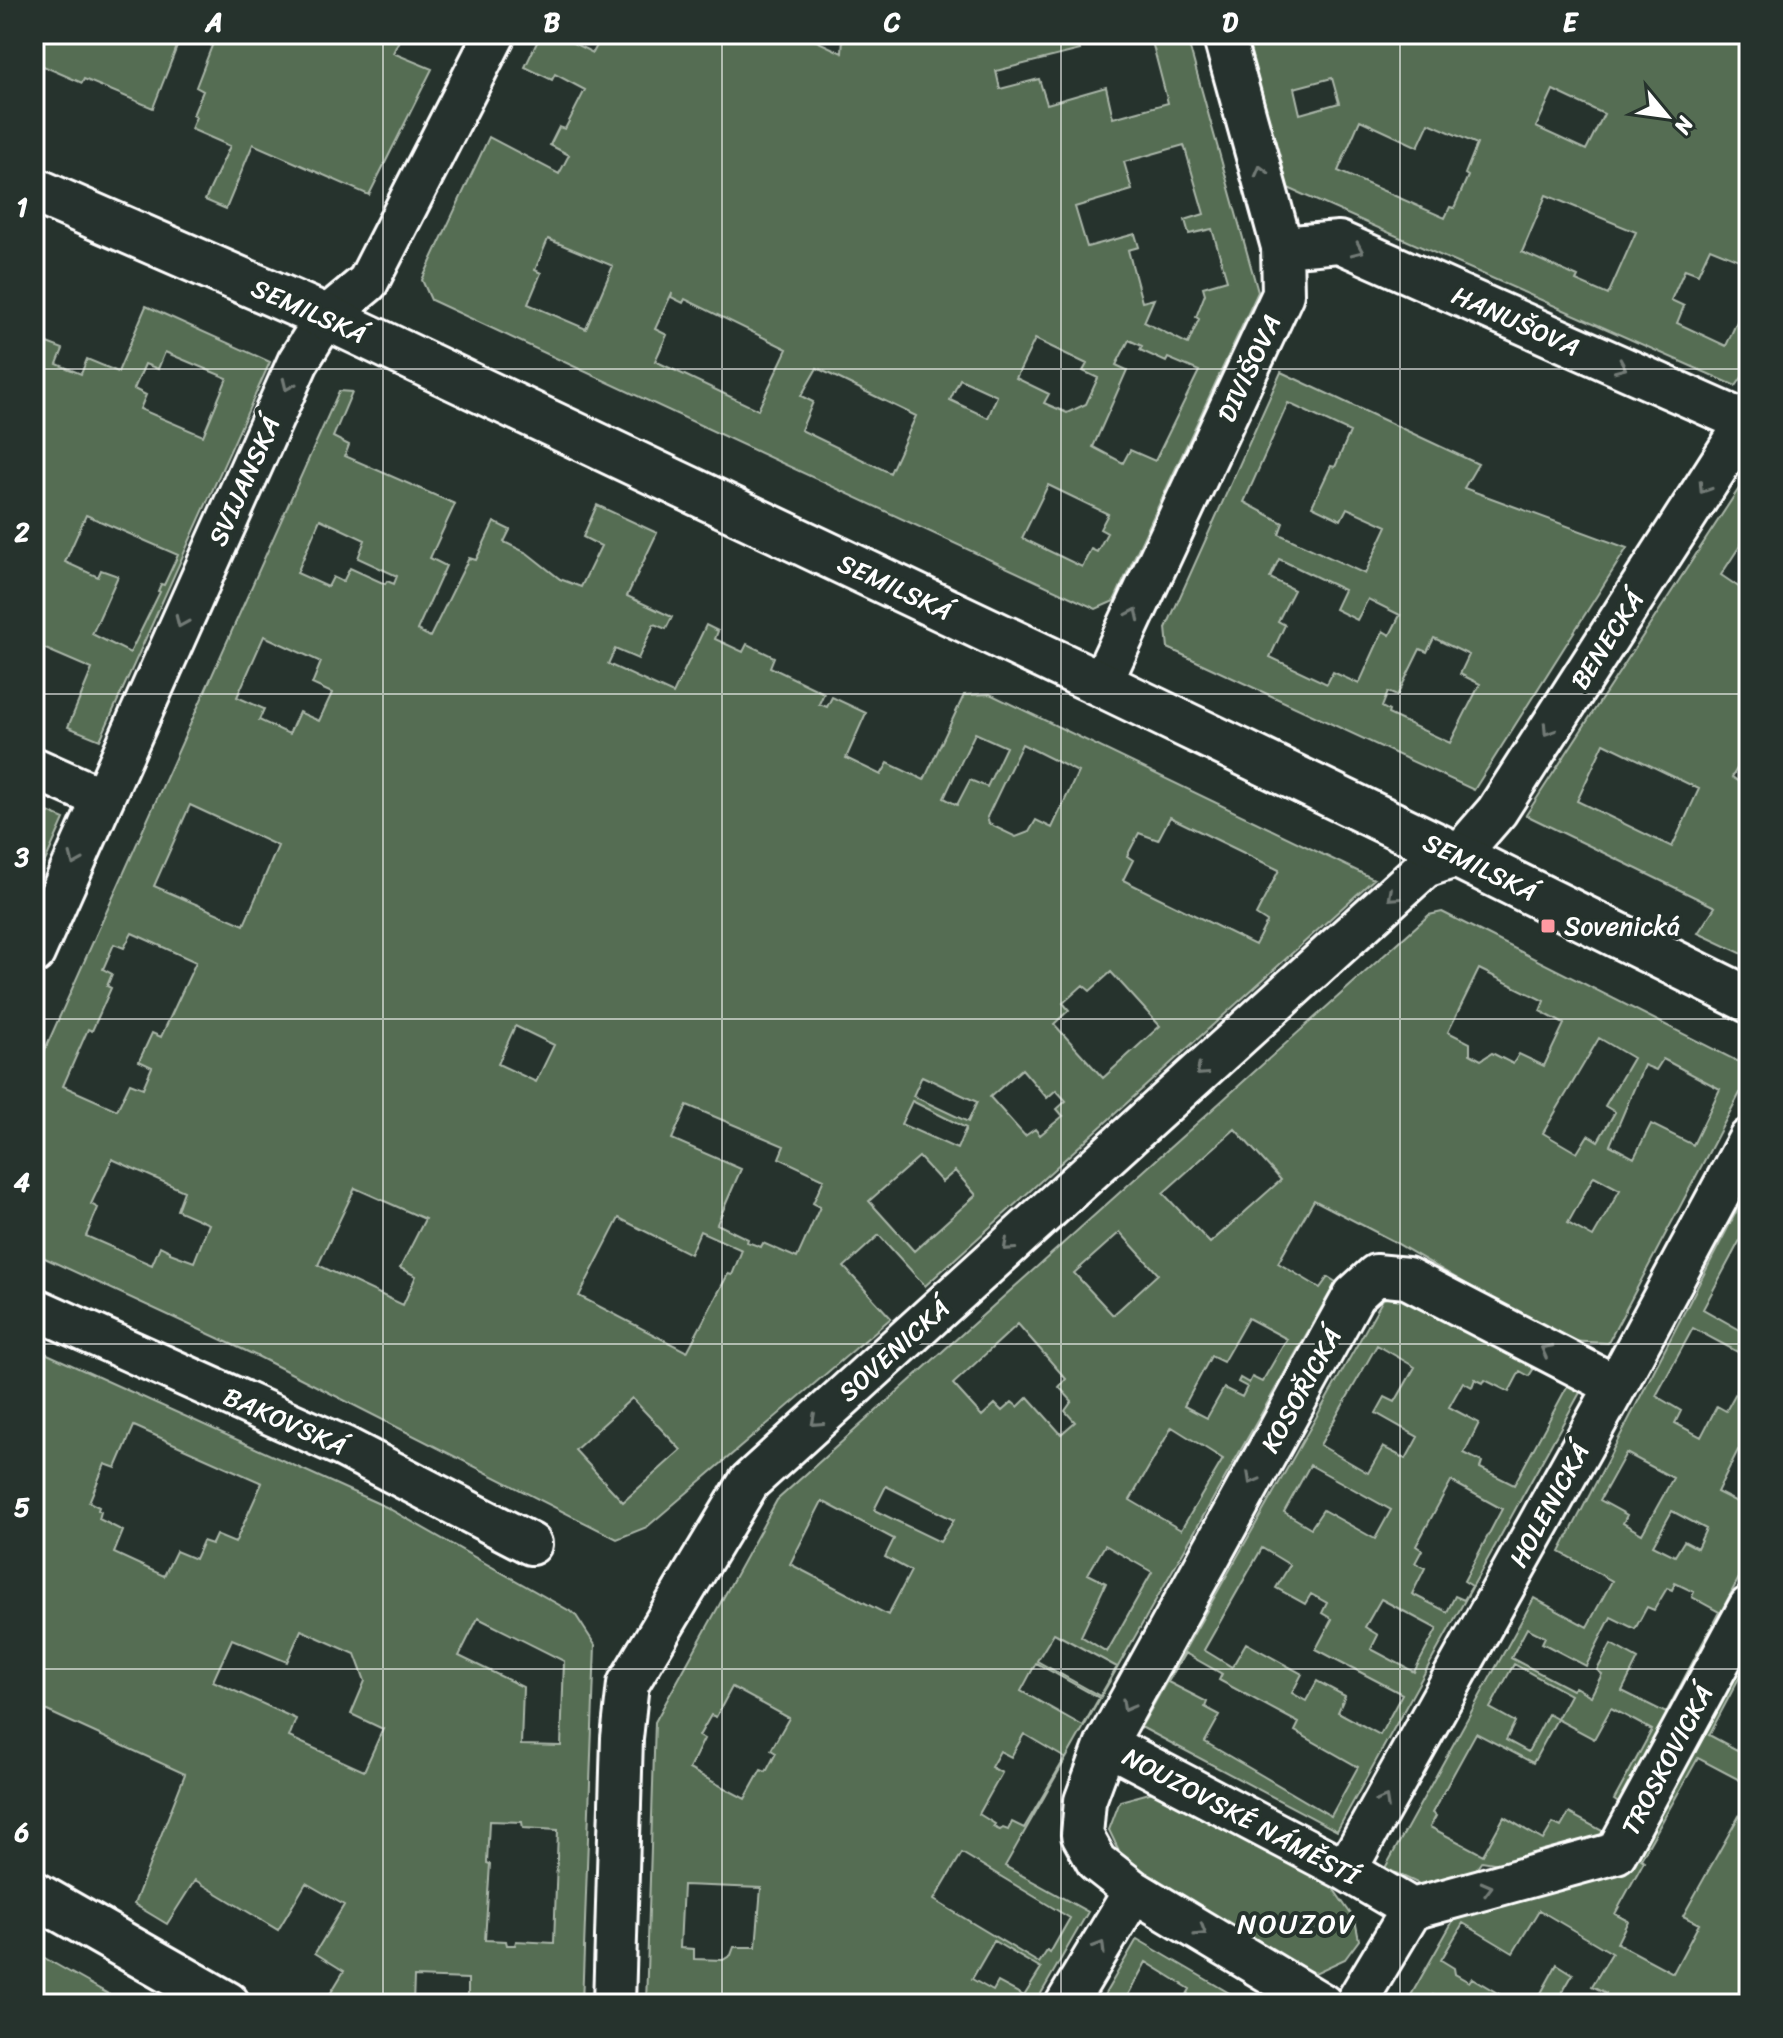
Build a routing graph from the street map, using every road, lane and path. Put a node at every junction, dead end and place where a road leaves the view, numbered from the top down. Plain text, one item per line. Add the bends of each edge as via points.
1 (495, 34) edge
2 (1223, 34) edge
3 (34, 190) edge
4 (1282, 247) junction
5 (326, 317) junction
6 (1748, 420) edge
7 (1101, 684) junction
8 (34, 768) edge
9 (101, 798) junction
10 (1458, 856) junction
11 (34, 953) edge
12 (1749, 1000) edge
13 (1749, 1139) edge
14 (34, 1308) edge
15 (1616, 1386) junction
16 (531, 1544) dead end
17 (1749, 1607) edge
18 (1106, 1744) junction
19 (1346, 1870) junction
20 (1134, 1891) junction
21 (34, 1894) edge
22 (1412, 1909) junction
23 (227, 2004) edge
24 (614, 2004) edge
25 (1066, 2004) edge
26 (1322, 2004) edge
27 (1355, 2004) edge

1 - 5 street, SVIJANSKÁ via 368,282
4 -> 2 street, DIVIŠOVA
3 - 5 street, SEMILSKÁ
4 -> 6 street, HANUŠOVA via 1339,242
7 -> 4 street, DIVIŠOVA via 1283,294
5 - 7 street, SEMILSKÁ
5 -> 9 street, SVIJANSKÁ via 298,362
6 -> 10 street, BENECKÁ via 1502,802
7 - 10 street, SEMILSKÁ
8 - 9 street
9 -> 11 street, SVIJANSKÁ
10 - 12 street, SEMILSKÁ
10 -> 24 street, SOVENICKÁ via 1425,867 749,1482 628,1684
13 - 15 street, HOLENICKÁ
14 - 16 street, BAKOVSKÁ via 344,1447
15 -> 18 street, KOSOŘICKÁ via 1407,1278 1376,1275 1354,1295
19 -> 15 street, HOLENICKÁ
22 -> 17 street, TROSKOVICKÁ via 1616,1853
18 - 19 street, NOUZOVSKÉ NÁMĚSTÍ
18 - 20 street, NOUZOVSKÉ NÁMĚSTÍ via 1085,1801 1082,1835 1097,1862
19 - 22 street, NOUZOVSKÉ NÁMĚSTÍ
25 -> 20 street
20 -> 26 street, NOUZOVSKÉ NÁMĚSTÍ
21 - 23 street
22 - 27 street

